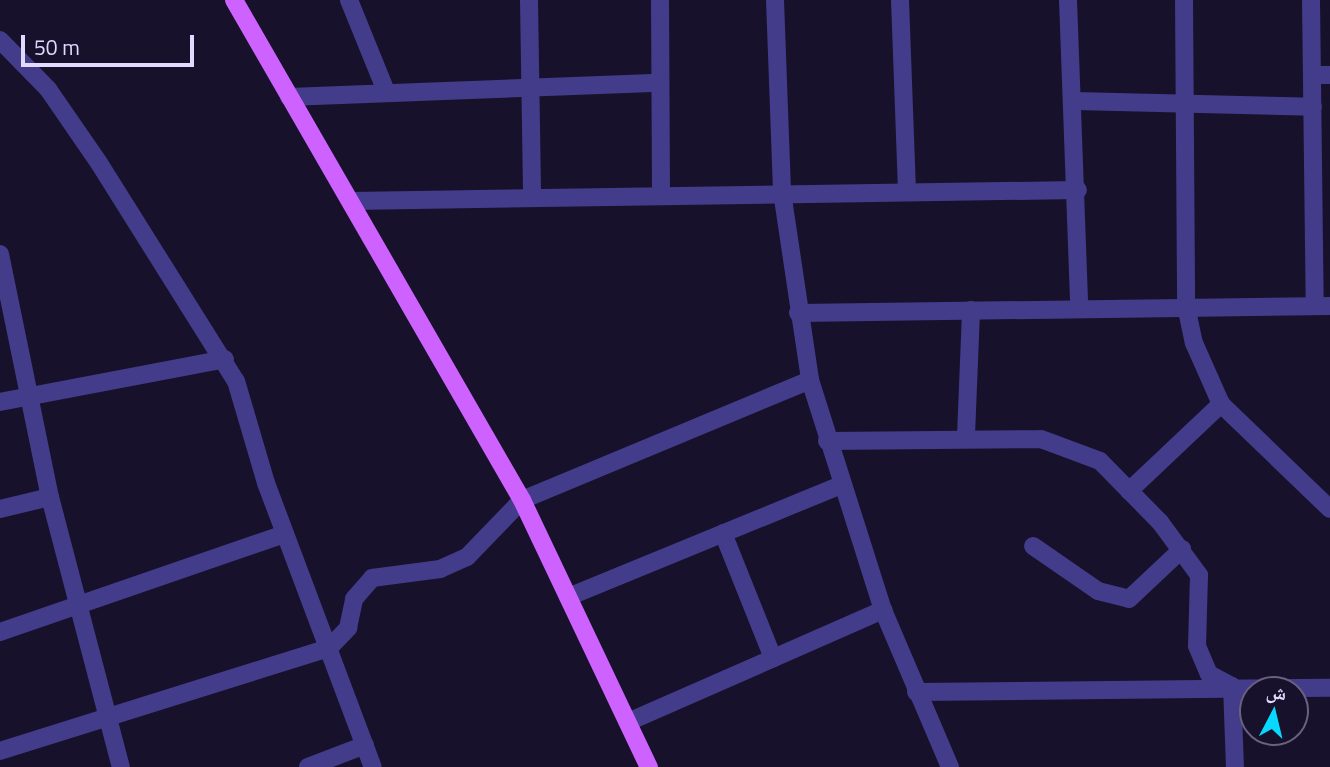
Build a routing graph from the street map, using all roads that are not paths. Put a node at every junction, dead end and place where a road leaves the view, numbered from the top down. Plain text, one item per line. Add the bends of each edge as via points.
1 (234, 0) edge
2 (349, 0) edge
3 (529, 0) edge
4 (660, 0) edge
5 (775, 0) edge
6 (900, 0) edge
7 (1068, 0) edge
8 (1184, 0) edge
9 (1311, 0) edge
10 (0, 40) edge
11 (1321, 75) edge
12 (529, 83) junction
13 (659, 83) junction
14 (386, 91) junction
15 (289, 97) junction
16 (1075, 100) junction
17 (1186, 107) junction
18 (1313, 107) junction
19 (1078, 190) junction
20 (1322, 190) edge
21 (907, 191) junction
22 (782, 192) junction
23 (661, 193) junction
24 (532, 197) junction
25 (351, 201) junction
26 (0, 254) edge
27 (4, 288) edge
28 (1186, 306) junction
29 (1322, 306) edge
30 (1079, 307) junction
31 (971, 310) junction
32 (798, 313) junction
33 (225, 359) junction
34 (810, 380) junction
35 (30, 397) junction
36 (0, 402) edge
37 (1221, 404) junction
38 (966, 436) junction
39 (827, 442) junction
40 (841, 485) junction
41 (1129, 491) junction
42 (50, 497) junction
43 (522, 500) junction
44 (0, 509) edge
45 (1330, 509) edge
46 (723, 533) junction
47 (285, 534) junction
48 (1033, 546) dead end
49 (1182, 548) junction
50 (568, 597) junction
51 (78, 607) junction
52 (883, 610) junction
53 (0, 632) edge
54 (329, 648) junction
55 (774, 658) junction
56 (1232, 686) junction
57 (1330, 688) edge
58 (916, 692) junction
59 (107, 719) junction
60 (628, 722) junction
61 (365, 745) junction
62 (0, 751) edge
63 (121, 767) edge
64 (308, 767) edge
65 (373, 767) edge
66 (649, 767) edge
67 (950, 767) edge
68 (1236, 767) edge

1 - 15 main road
2 - 14 street
3 - 12 street
4 - 13 street
5 - 22 street
6 - 21 street
7 - 16 street
8 - 17 street
9 - 11 street
10 - 33 street via 48,89
11 - 18 street
12 - 13 street
12 - 14 street
12 - 24 street
13 - 23 street
14 - 15 street
15 - 25 main road
16 - 17 street
16 - 19 street
17 - 18 street
17 - 28 street
18 - 20 street
19 - 21 street
19 - 30 street
20 - 29 street
21 - 22 street
22 - 23 street
22 - 32 street
23 - 24 street
24 - 25 street
25 - 43 main road
26 - 27 street
27 - 35 street
28 - 29 street
28 - 30 street
28 - 37 street via 1210,388
30 - 31 street
31 - 32 street
31 - 38 street
32 - 34 street
33 - 35 street
33 - 47 street
34 - 39 street
34 - 43 street
35 - 36 street
35 - 42 street
37 - 41 street
37 - 45 street
38 - 39 street
38 - 41 street via 1070,445 1100,461
39 - 40 street
40 - 46 street
40 - 52 street
41 - 49 street
42 - 44 street
42 - 51 street
43 - 50 main road
43 - 54 street via 467,557 440,569 372,578 354,599 348,628
46 - 50 street
46 - 55 street
47 - 51 street
47 - 54 street
48 - 49 street via 1098,591 1129,599
49 - 56 street via 1201,588 1199,659 1209,674
50 - 60 main road
51 - 53 street
51 - 59 street
52 - 55 street
52 - 58 street
54 - 59 street
54 - 61 street
55 - 60 street
56 - 57 street
56 - 58 street
56 - 68 street
58 - 67 street
59 - 62 street
59 - 63 street
60 - 66 main road
61 - 64 street
61 - 65 street

